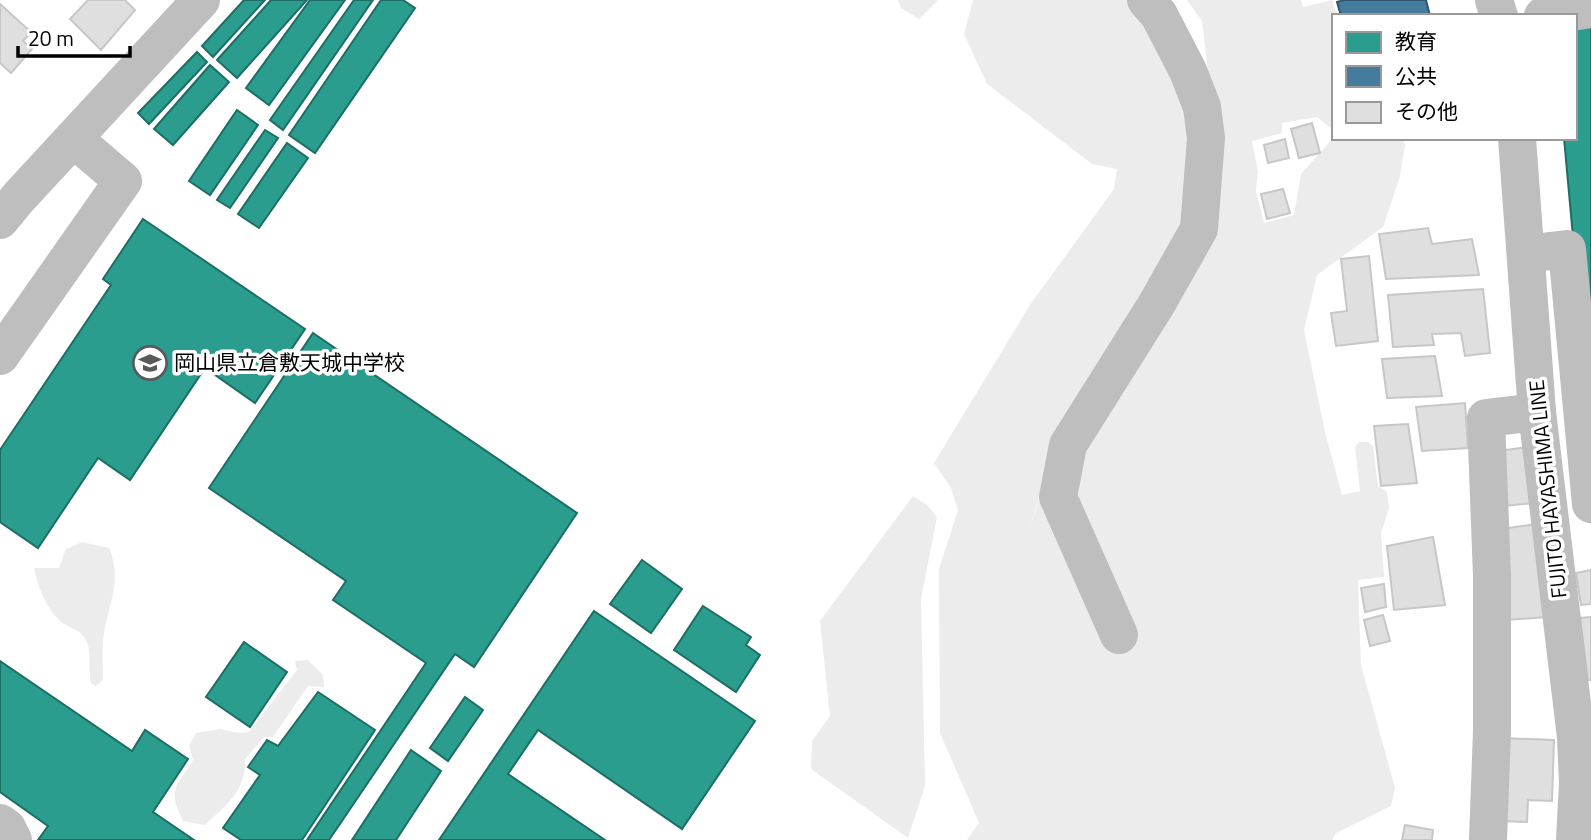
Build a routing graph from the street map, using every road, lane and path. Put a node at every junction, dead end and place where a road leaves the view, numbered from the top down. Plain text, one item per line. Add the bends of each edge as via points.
1 (201, 0) edge
2 (1146, 0) edge
3 (1591, 9) edge
4 (1557, 14) edge
5 (74, 139) junction
6 (1517, 140) edge
7 (6, 200) edge
8 (1526, 254) junction
9 (0, 356) edge
10 (1538, 412) junction
11 (1591, 504) edge
12 (1119, 635) dead end
13 (0, 823) edge
14 (13, 840) edge
15 (1488, 840) edge
16 (1575, 840) edge

1 - 5 street
2 - 12 street via 1159,15 1202,107 1206,138 1199,229 1069,445 1058,497
3 - 4 street
5 - 7 street
5 - 9 street via 124,181
6 - 8 street, FUJITO HAYASHIMA LINE
8 - 10 street, FUJITO HAYASHIMA LINE
8 - 11 street via 1567,249
10 - 15 street via 1486,418 1492,576
10 - 16 street, FUJITO HAYASHIMA LINE via 1576,737
13 - 14 street

